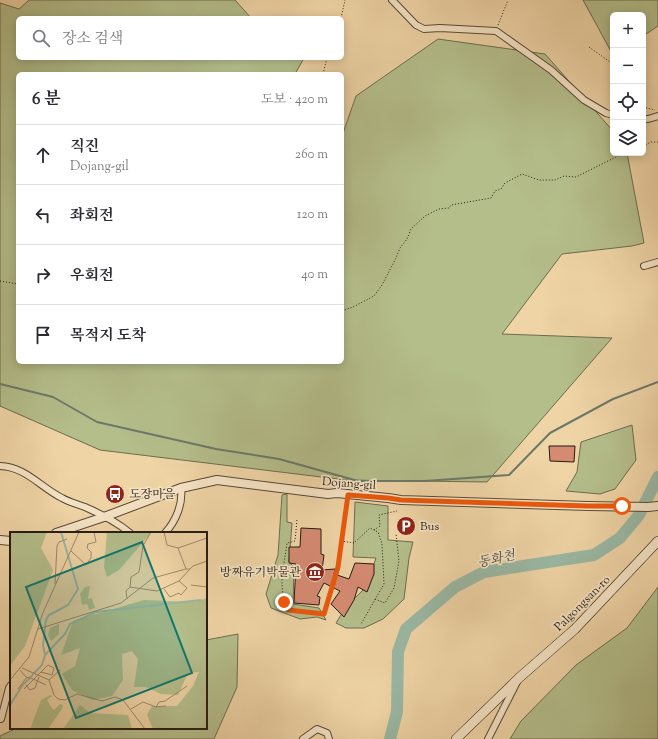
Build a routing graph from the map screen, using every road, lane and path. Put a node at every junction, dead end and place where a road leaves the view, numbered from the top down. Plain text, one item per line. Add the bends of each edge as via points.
1 (345, 0) edge
2 (392, 0) edge
3 (508, 0) edge
4 (341, 16) edge
5 (496, 32) junction
6 (589, 47) dead end
7 (326, 60) edge
8 (610, 62) edge
9 (324, 72) edge
10 (646, 108) edge
11 (658, 110) edge
12 (610, 114) edge
13 (658, 116) edge
14 (646, 119) edge
15 (658, 142) edge
16 (646, 145) edge
17 (618, 156) edge
18 (658, 262) edge
19 (644, 266) dead end
20 (0, 281) edge
21 (16, 284) edge
22 (344, 310) edge
23 (0, 466) edge
24 (181, 488) junction
25 (348, 495) junction
26 (658, 506) edge
27 (648, 507) junction
28 (397, 511) dead end
29 (658, 513) edge
30 (104, 517) junction
31 (297, 520) dead end
32 (374, 530) junction
33 (59, 532) edge
34 (129, 532) edge
35 (166, 532) edge
36 (396, 534) dead end
37 (0, 540) edge
38 (10, 541) edge
39 (341, 541) junction
40 (658, 541) edge
41 (375, 599) junction
42 (361, 624) dead end
43 (520, 677) junction
44 (10, 686) edge
45 (0, 719) edge
46 (303, 739) edge
47 (329, 739) edge
48 (456, 739) edge
49 (488, 739) edge

1 - 4 path
2 - 5 street via 416,25 424,29
3 - 5 path
5 - 12 street via 551,70 584,100
6 - 8 path
7 - 9 path
10 - 11 path
13 - 14 street
15 - 16 path
17 - 22 path via 576,177 539,180 522,174 495,191 491,198 452,205 425,216 411,229 374,296
18 - 19 street
20 - 21 path
23 - 30 street via 18,469 62,498
24 - 25 street, Dojang-gil via 217,480
24 - 30 street, Dojang-gil
24 - 35 street via 179,509
25 - 27 street, Dojang-gil via 401,500
25 - 39 path
26 - 27 street, Dojang-gil
27 - 29 street
28 - 32 path via 379,515 380,526
30 - 33 street, Dojang-gil
30 - 34 street via 120,524
31 - 39 path via 295,541 287,543 281,577 284,602 288,610 324,614 338,567
32 - 39 path via 370,528 354,543
32 - 41 path via 378,532 382,544 384,584
36 - 41 path via 399,561 394,588 386,603
37 - 38 street
40 - 43 main road, Palgongsan-ro via 575,629
41 - 42 path
43 - 48 main road, Palgongsan-ro
43 - 49 street, Palgongsan-ro
44 - 45 street
46 - 47 street via 318,729 327,733

